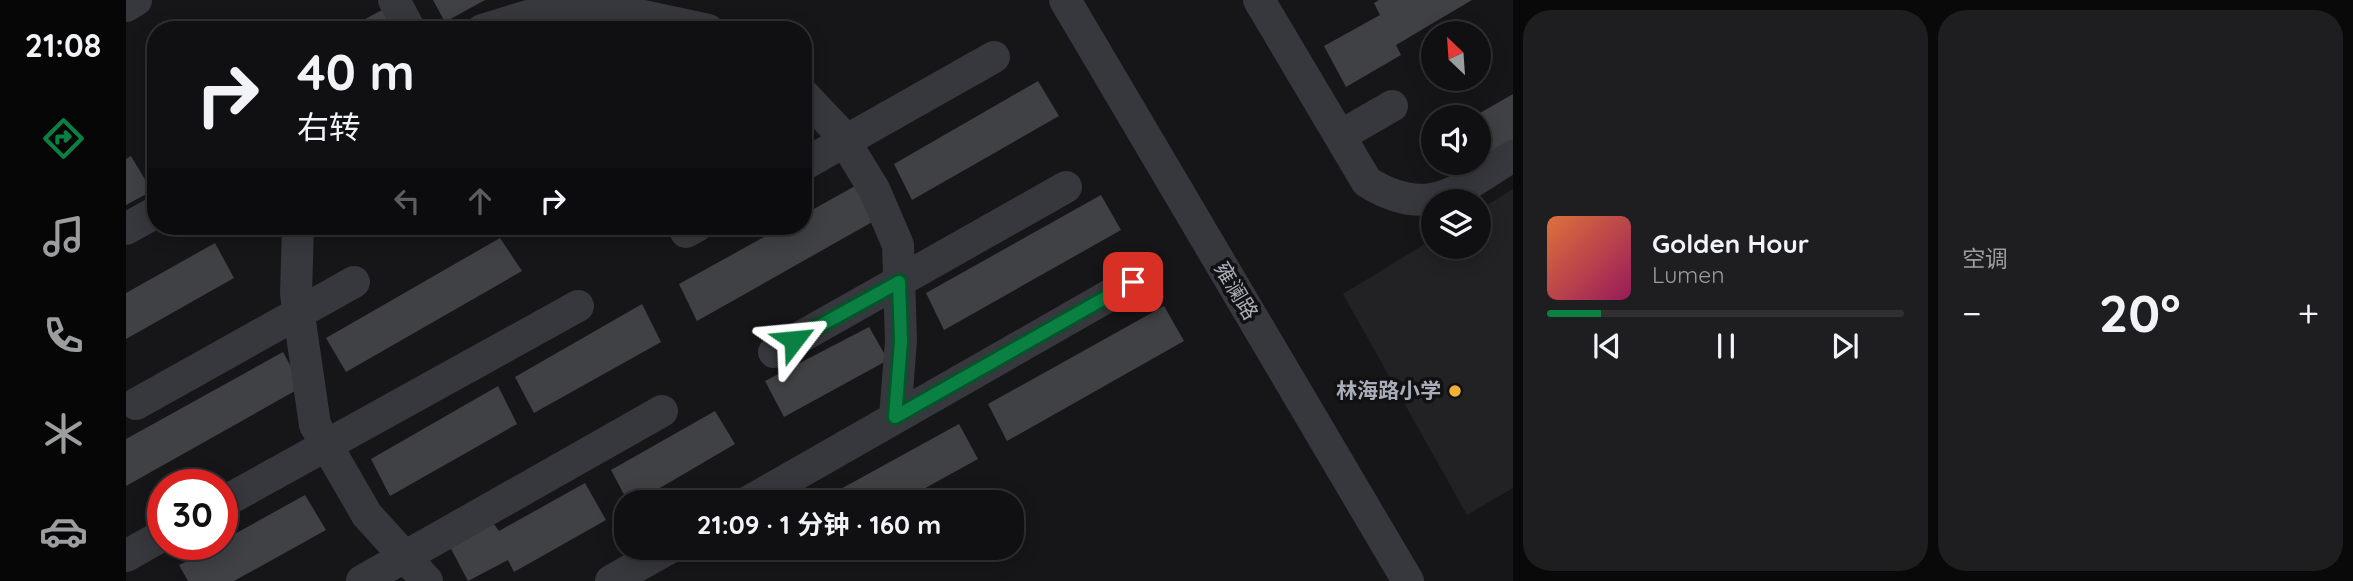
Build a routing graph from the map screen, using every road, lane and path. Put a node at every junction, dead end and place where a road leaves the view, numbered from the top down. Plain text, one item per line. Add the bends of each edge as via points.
1 (136, 0) edge
2 (394, 0) edge
3 (535, 0) edge
4 (1259, 0) edge
5 (1074, 4) edge
6 (126, 6) edge
7 (405, 21) edge
8 (498, 21) edge
9 (512, 21) edge
10 (667, 21) edge
11 (994, 57) dead end
12 (812, 104) edge
13 (1392, 106) dead end
14 (1340, 136) junction
15 (845, 142) junction
16 (1513, 156) edge
17 (812, 160) edge
18 (1066, 187) dead end
19 (147, 217) edge
20 (126, 229) edge
21 (298, 235) edge
22 (354, 282) dead end
23 (899, 282) junction
24 (1133, 282) dead end
25 (578, 306) dead end
26 (298, 313) junction
27 (774, 352) dead end
28 (136, 404) dead end
29 (662, 411) dead end
30 (895, 417) junction
31 (326, 446) junction
32 (769, 490) edge
33 (238, 494) edge
34 (147, 544) edge
35 (126, 556) edge
36 (403, 557) junction
37 (648, 560) edge
38 (362, 581) edge
39 (426, 581) edge
40 (611, 581) edge
41 (1408, 581) edge

1 - 6 street
2 - 7 street
3 - 8 street
4 - 14 street
5 - 41 street, 雍澜路
9 - 10 street via 551,9 616,10
11 - 15 street
12 - 15 street
13 - 14 street
14 - 16 street via 1367,182 1390,195 1417,202 1444,197
15 - 17 street
15 - 23 street via 874,189 898,245
18 - 23 street
19 - 20 street
21 - 26 street
22 - 26 street
23 - 27 street
23 - 30 street via 901,341
24 - 30 street
25 - 31 street
26 - 28 street
26 - 31 street via 315,425
29 - 36 street
30 - 32 street
31 - 33 street
31 - 36 street via 367,515
34 - 35 street
36 - 38 street
36 - 39 street
37 - 40 street

